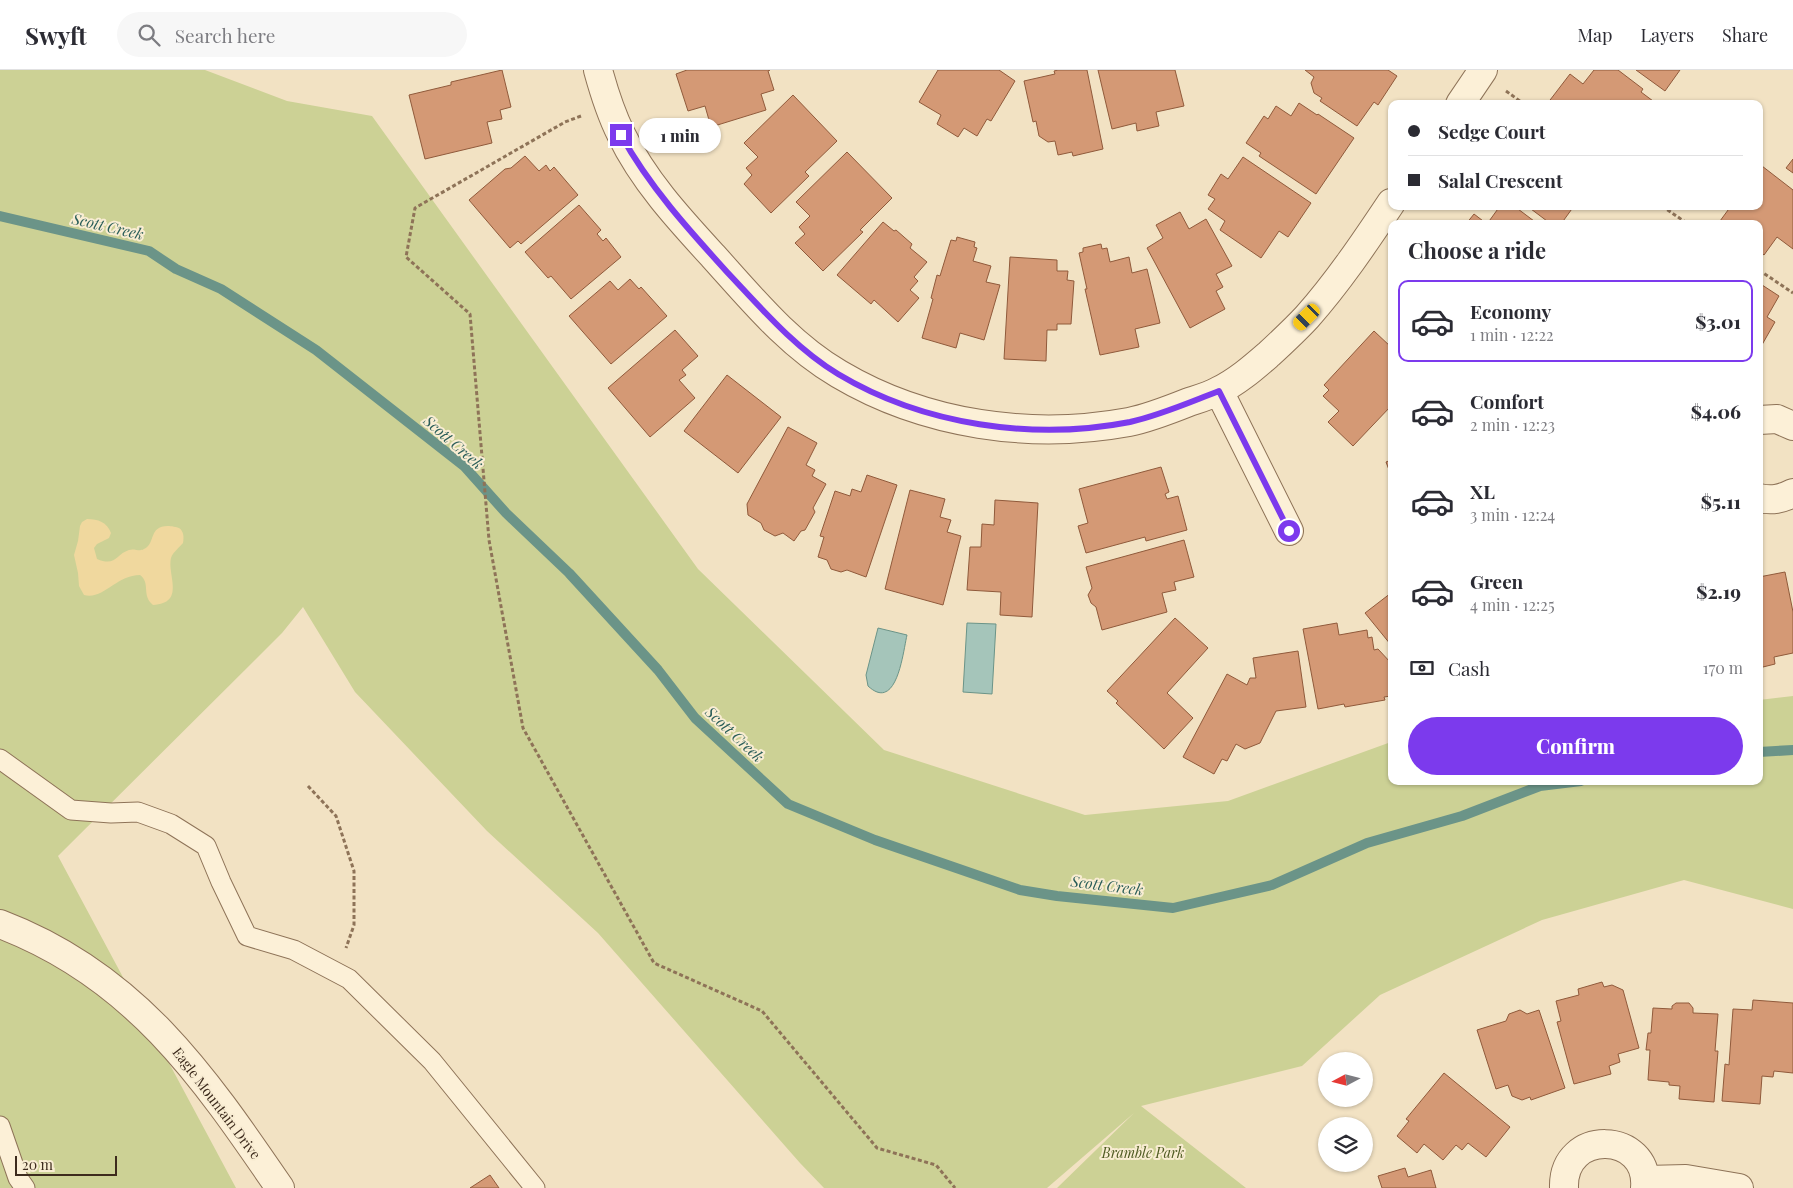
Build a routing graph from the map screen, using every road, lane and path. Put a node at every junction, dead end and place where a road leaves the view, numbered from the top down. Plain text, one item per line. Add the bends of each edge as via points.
1 (598, 70) edge
2 (1484, 70) edge
3 (1463, 100) edge
4 (611, 112) junction
5 (1388, 207) edge
6 (1668, 210) edge
7 (1682, 220) edge
8 (1763, 273) edge
9 (1793, 293) edge
10 (1219, 391) junction
11 (1763, 420) edge
12 (1793, 424) edge
13 (1793, 493) edge
14 (1763, 499) edge
15 (1289, 531) dead end
16 (0, 759) edge
17 (308, 786) dead end
18 (0, 924) edge
19 (338, 972) junction
20 (0, 1126) edge
21 (1645, 1184) edge
22 (25, 1188) edge
23 (280, 1188) edge
24 (536, 1188) edge
25 (955, 1188) edge
26 (1564, 1188) edge
27 (1739, 1188) edge

1 - 4 street
2 - 3 street
4 - 10 street via 643,171 684,224 775,323 838,373 877,394 946,417 1008,428 1047,430 1130,422
4 - 25 path via 566,122 415,208 406,257 470,314 489,540 523,728 654,963 762,1011 878,1148 936,1165
5 - 10 street via 1307,317 1253,368
6 - 7 path
8 - 9 path
10 - 15 street
11 - 12 street via 1777,419
13 - 14 street via 1776,500
16 - 19 lane via 71,810 138,812 170,824 206,846 247,936 294,950
17 - 19 path via 336,816 354,871 354,925
18 - 23 street, Eagle Mountain Drive via 66,956 132,1003 195,1069
19 - 24 lane via 349,978 432,1061
20 - 22 lane via 18,1178
21 - 26 street via 1642,1167 1635,1156 1625,1148 1599,1143 1576,1154 1568,1165
21 - 27 street via 1686,1179

